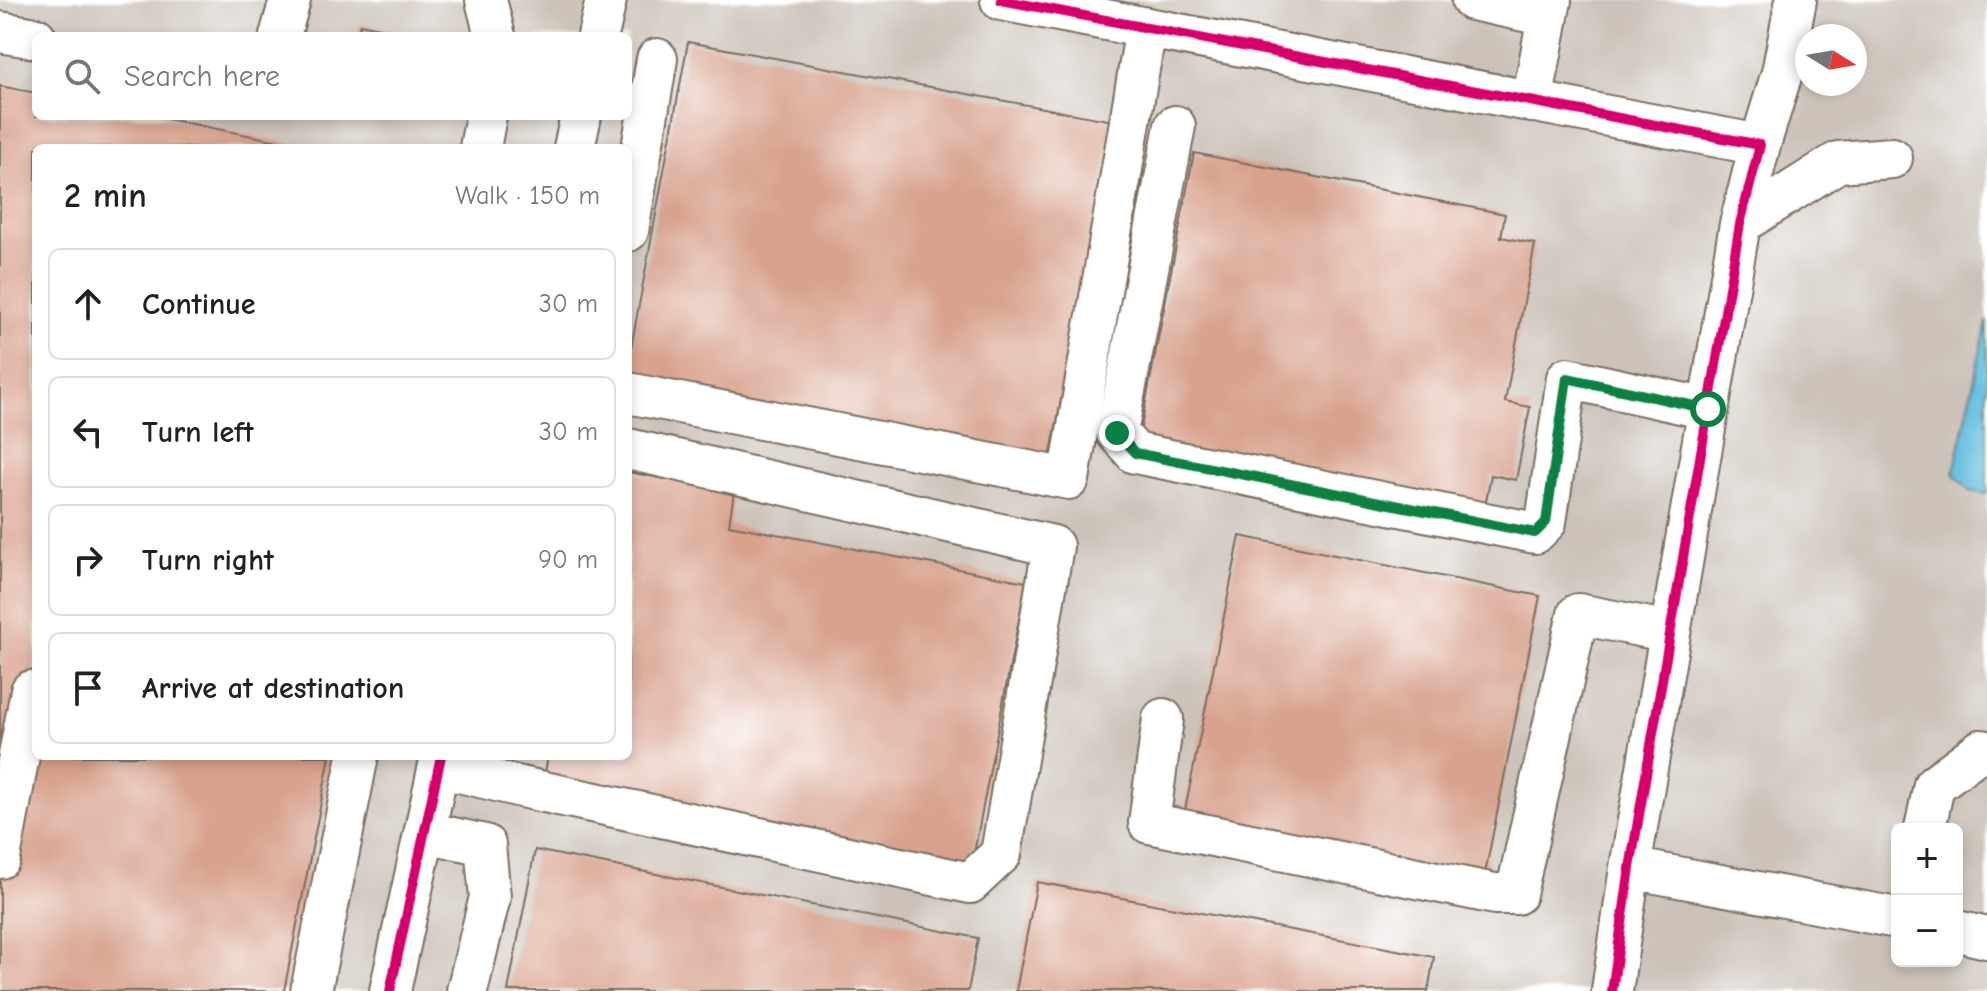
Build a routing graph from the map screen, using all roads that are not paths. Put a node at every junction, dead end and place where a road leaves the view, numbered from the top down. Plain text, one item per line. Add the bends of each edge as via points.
1 (290, 0) edge
2 (486, 0) edge
3 (606, 0) edge
4 (1001, 0) edge
5 (1472, 0) edge
6 (1796, 0) edge
7 (1550, 8) edge
8 (1146, 28) junction
9 (0, 32) edge
10 (281, 32) edge
11 (494, 32) edge
12 (599, 32) edge
13 (32, 37) edge
14 (657, 59) dead end
15 (1532, 102) junction
16 (485, 120) edge
17 (580, 120) edge
18 (1175, 126) dead end
19 (481, 144) edge
20 (575, 144) edge
21 (1760, 145) junction
22 (1892, 158) dead end
23 (632, 207) edge
24 (1740, 224) junction
25 (632, 394) edge
26 (1708, 409) junction
27 (632, 450) edge
28 (1670, 632) junction
29 (31, 691) dead end
30 (1163, 719) dead end
31 (1987, 751) edge
32 (357, 760) edge
33 (440, 761) edge
34 (524, 772) edge
35 (1926, 823) edge
36 (425, 832) junction
37 (0, 858) edge
38 (1630, 868) junction
39 (1891, 917) edge
40 (1963, 932) edge
41 (1987, 938) edge
42 (311, 991) edge
43 (390, 991) edge
44 (467, 991) edge
45 (1612, 991) edge

1 - 10 street
2 - 11 street
3 - 12 street
4 - 8 street
5 - 7 street
6 - 21 street via 1782,73
7 - 15 street
8 - 15 street
8 - 25 street via 1069,479
9 - 13 street
14 - 23 street
15 - 21 street
16 - 19 street
17 - 20 street
18 - 26 street via 1117,433 1135,453 1535,533 1546,522 1567,378
21 - 24 street
22 - 24 street via 1838,162
24 - 26 street
26 - 28 street
27 - 34 street via 1053,546 1001,854 970,883
28 - 30 street via 1578,614 1516,894 1149,823
28 - 38 street
29 - 37 street
31 - 35 street via 1981,750 1934,785
32 - 42 street
33 - 34 street
33 - 36 street
36 - 43 street
36 - 44 street via 485,845 490,897
38 - 39 street
38 - 45 street
40 - 41 street

